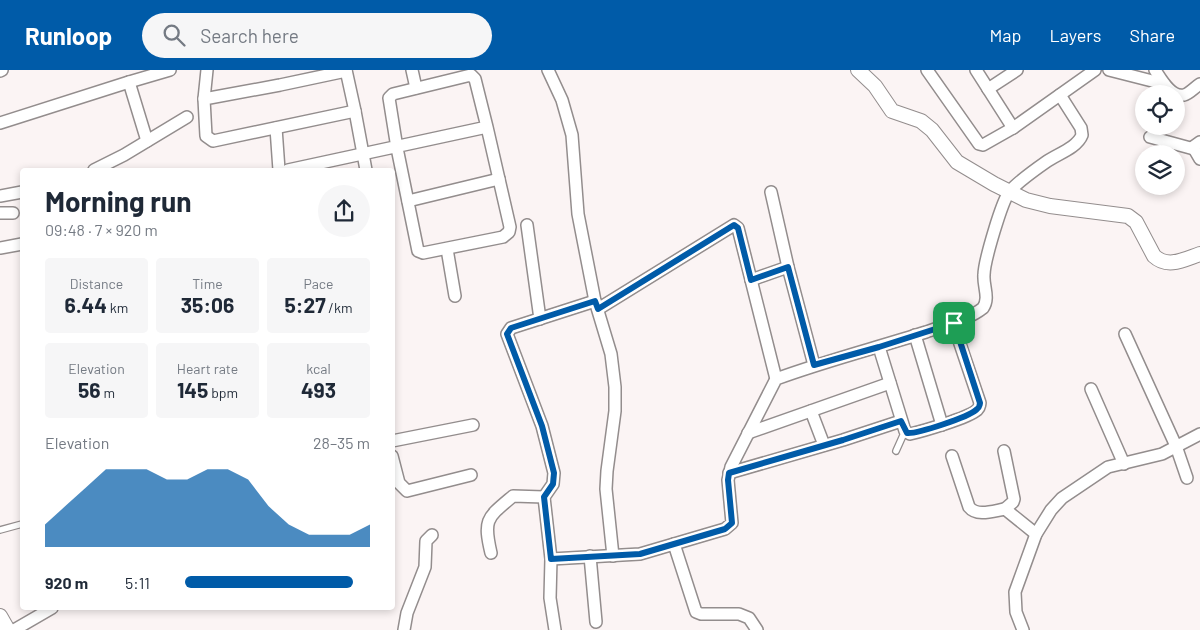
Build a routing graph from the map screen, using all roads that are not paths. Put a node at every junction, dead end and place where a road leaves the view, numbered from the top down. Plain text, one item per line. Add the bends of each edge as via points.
1 (170, 70) edge
2 (208, 70) edge
3 (346, 70) edge
4 (412, 70) edge
5 (548, 70) edge
6 (858, 70) edge
7 (927, 70) edge
8 (976, 70) edge
9 (1017, 70) edge
10 (1095, 70) edge
11 (1109, 70) edge
12 (1155, 70) edge
13 (129, 82) junction
14 (1164, 84) junction
15 (1200, 84) edge
16 (416, 88) junction
17 (988, 89) junction
18 (1060, 95) junction
19 (204, 99) junction
20 (355, 111) junction
21 (187, 116) dead end
22 (0, 123) edge
23 (276, 128) junction
24 (487, 128) junction
25 (1013, 128) junction
26 (1150, 137) dead end
27 (146, 141) junction
28 (397, 148) junction
29 (1197, 149) edge
30 (373, 151) junction
31 (98, 168) edge
32 (279, 168) edge
33 (297, 168) edge
34 (367, 168) edge
35 (500, 180) junction
36 (20, 192) edge
37 (771, 192) dead end
38 (1009, 192) junction
39 (0, 196) edge
40 (408, 201) junction
41 (0, 213) edge
42 (13, 213) dead end
43 (527, 225) dead end
44 (20, 244) edge
45 (0, 248) edge
46 (447, 248) junction
47 (1200, 254) edge
48 (788, 267) junction
49 (751, 280) junction
50 (455, 296) dead end
51 (596, 305) junction
52 (540, 319) junction
53 (954, 323) junction
54 (1125, 334) dead end
55 (915, 335) junction
56 (879, 347) junction
57 (814, 365) junction
58 (776, 379) junction
59 (890, 383) junction
60 (1091, 389) dead end
61 (811, 411) junction
62 (942, 424) junction
63 (473, 425) dead end
64 (903, 426) junction
65 (748, 433) junction
66 (1200, 434) edge
67 (395, 440) edge
68 (824, 445) junction
69 (1176, 446) junction
70 (896, 451) dead end
71 (1004, 451) dead end
72 (952, 456) dead end
73 (1124, 464) junction
74 (395, 468) edge
75 (729, 473) junction
76 (471, 475) dead end
77 (1187, 478) dead end
78 (544, 497) junction
79 (1005, 509) junction
80 (20, 525) edge
81 (0, 530) edge
82 (1036, 534) junction
83 (432, 535) dead end
84 (674, 544) junction
85 (491, 554) dead end
86 (590, 556) junction
87 (613, 556) junction
88 (551, 559) junction
89 (49, 610) edge
90 (0, 616) edge
91 (596, 622) dead end
92 (8, 630) edge
93 (14, 630) edge
94 (404, 630) edge
95 (555, 630) edge
96 (757, 630) edge
97 (1023, 630) edge

1 - 13 street
2 - 19 street
3 - 19 street
3 - 20 street
4 - 16 street
5 - 51 street via 562,100 572,136 578,214
6 - 38 street via 875,86 892,112 922,121 957,162
7 - 25 street via 981,145
8 - 17 street
9 - 17 street
10 - 18 street
11 - 14 street
12 - 14 street
13 - 22 street
13 - 27 street
14 - 15 street via 1181,95
16 - 24 street via 471,75 475,79
16 - 28 street via 389,98
17 - 25 street
18 - 25 street
18 - 38 street via 1082,128 1080,139
19 - 23 street via 206,136 213,141
20 - 23 street
20 - 30 street
21 - 27 street
23 - 32 street
24 - 28 street
24 - 35 street
26 - 29 street
27 - 31 street
28 - 30 street
28 - 40 street
30 - 33 street
30 - 34 street
35 - 40 street
35 - 46 street via 509,232 503,237
36 - 39 street
37 - 48 street
38 - 47 street via 1050,206 1128,216 1136,222 1159,261 1173,263
38 - 53 street via 996,225 984,272 986,305 979,312
40 - 46 street via 418,250
41 - 42 street
43 - 52 street
44 - 45 street
46 - 50 street
48 - 49 street
48 - 57 street
49 - 51 street via 738,228 734,225
49 - 58 street
51 - 52 street
51 - 87 street via 611,354 615,387 606,489
52 - 78 street via 511,328 507,334 542,426 554,473 553,484
53 - 55 street
53 - 62 street via 980,403 974,411
54 - 69 street
55 - 56 street
55 - 62 street
56 - 57 street
56 - 59 street
57 - 58 street
58 - 65 street
59 - 61 street
59 - 64 street
60 - 73 street
61 - 65 street
61 - 68 street
62 - 64 street via 910,434
63 - 67 street
64 - 68 street
64 - 70 lane
65 - 75 street
66 - 69 street
68 - 75 street
69 - 73 street via 1162,454
69 - 77 street
71 - 79 street via 1014,499
72 - 79 street via 971,510 978,513
73 - 82 street via 1101,471 1062,498
74 - 76 street via 401,487 407,491
75 - 84 street via 730,526
78 - 85 street via 514,496 496,510 486,528
78 - 88 street
79 - 82 street
80 - 81 lane
82 - 97 street via 1015,592 1016,612
83 - 94 street via 426,541 425,567 407,613
84 - 87 street via 640,554
84 - 96 street via 696,612 739,614 748,618
86 - 87 street
86 - 88 street
86 - 91 street
88 - 95 street via 550,598
89 - 93 street
90 - 92 street

